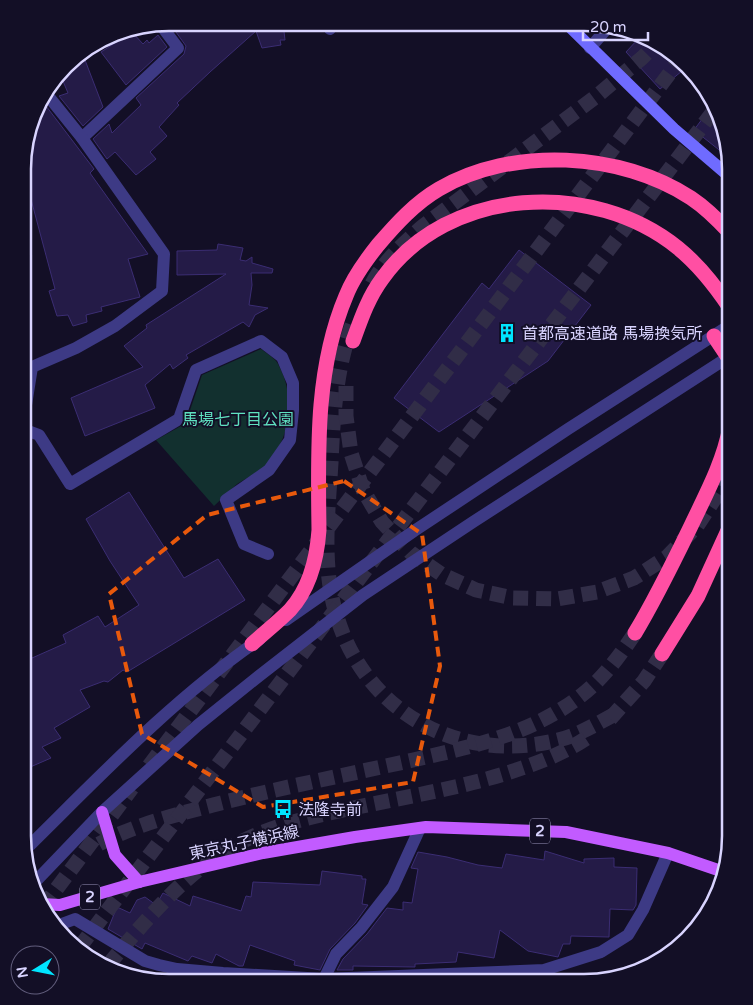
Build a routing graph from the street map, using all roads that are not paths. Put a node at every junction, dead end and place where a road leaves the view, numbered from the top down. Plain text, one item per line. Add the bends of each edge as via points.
1 (165, 31) edge
2 (574, 31) edge
3 (604, 32) edge
4 (590, 48) junction
5 (51, 99) edge
6 (82, 138) junction
7 (722, 170) edge
8 (722, 224) edge
9 (722, 298) edge
10 (722, 331) edge
11 (714, 336) junction
12 (353, 341) tunnel mouth
13 (722, 348) edge
14 (31, 365) edge
15 (722, 366) edge
16 (31, 432) edge
17 (722, 458) edge
18 (721, 545) edge
19 (268, 554) dead end
20 (721, 558) edge
21 (698, 596) junction
22 (635, 633) tunnel mouth
23 (252, 644) junction
24 (662, 654) tunnel mouth
25 (102, 812) junction
26 (420, 828) junction
27 (31, 844) edge
28 (668, 853) junction
29 (717, 870) edge
30 (39, 878) edge
31 (139, 882) junction
32 (50, 904) edge
33 (64, 924) edge
34 (239, 974) edge
35 (326, 974) edge
36 (446, 974) edge

1 - 6 street via 178,48
2 - 4 main road
3 - 4 street
4 - 7 main road
5 - 6 street
6 - 14 street via 164,254 162,291 115,326 76,348
8 - 23 highway via 699,204 666,184 607,164 571,160 508,164 472,174 439,189 411,210 366,260 346,294 333,330 321,404 319,530 313,569 290,609
9 - 12 highway via 678,248 651,230 585,205 549,201 516,203 484,209 453,220 402,255 369,300
10 - 11 street
11 - 13 highway
11 - 23 street via 414,531
15 - 25 street via 363,595 206,719
16 - 19 street via 39,434 70,484 179,419 196,370 261,341 282,357 292,383 294,411 290,440 269,470 226,500 244,544
17 - 22 highway via 652,605
18 - 21 highway
20 - 21 highway
21 - 24 highway
23 - 27 street via 182,698
25 - 30 street
25 - 31 main road via 115,856
26 - 28 main road, 東京丸子横浜線 / 2 via 566,832
26 - 31 main road, 東京丸子横浜線 / 2 via 262,853
26 - 35 street via 393,887 336,954
28 - 29 main road, 東京丸子横浜線 / 2
28 - 36 street via 643,910 628,935 601,952 544,970
31 - 32 main road, 東京丸子横浜線 / 2 via 60,905
33 - 34 street via 75,919 159,966

